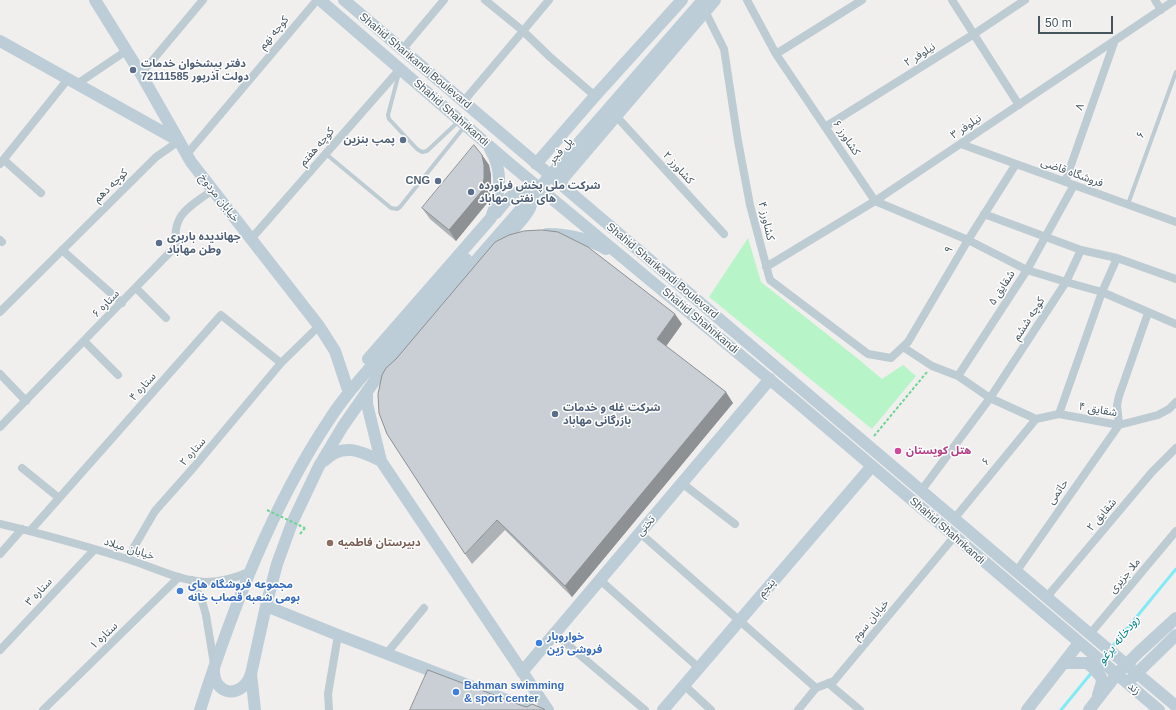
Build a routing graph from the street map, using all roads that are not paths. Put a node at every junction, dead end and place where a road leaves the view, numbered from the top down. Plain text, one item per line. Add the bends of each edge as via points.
1 (203, 0) edge
2 (318, 0) edge
3 (344, 0) edge
4 (444, 0) edge
5 (485, 0) edge
6 (549, 0) edge
7 (682, 0) edge
8 (693, 0) edge
9 (715, 0) edge
10 (747, 0) edge
11 (862, 0) edge
12 (952, 0) edge
13 (1025, 0) edge
14 (1155, 0) edge
15 (1175, 0) edge
16 (97, 1) edge
17 (704, 5) edge
18 (1161, 10) junction
19 (523, 31) junction
20 (974, 34) junction
21 (1115, 40) junction
22 (0, 41) edge
23 (402, 50) junction
24 (126, 51) junction
25 (776, 54) junction
26 (400, 69) junction
27 (1176, 72) edge
28 (140, 74) junction
29 (73, 82) junction
30 (595, 96) junction
31 (463, 102) junction
32 (1019, 105) junction
33 (616, 116) junction
34 (462, 123) junction
35 (825, 127) junction
36 (179, 141) junction
37 (486, 143) junction
38 (961, 144) junction
39 (187, 154) junction
40 (326, 154) junction
41 (2, 162) edge
42 (536, 164) junction
43 (1016, 164) junction
44 (1065, 182) junction
45 (559, 184) junction
46 (1074, 185) junction
47 (213, 190) junction
48 (41, 193) dead end
49 (875, 201) junction
50 (1128, 205) junction
51 (984, 214) junction
52 (491, 218) junction
53 (1176, 222) edge
54 (537, 234) edge
55 (724, 234) dead end
56 (524, 236) edge
57 (1045, 238) junction
58 (252, 240) junction
59 (968, 240) junction
60 (498, 246) junction
61 (62, 250) junction
62 (1082, 250) junction
63 (1117, 258) junction
64 (629, 262) junction
65 (766, 267) junction
66 (1027, 270) junction
67 (1176, 279) edge
68 (1066, 282) junction
69 (136, 288) junction
70 (1102, 292) junction
71 (122, 303) junction
72 (0, 312) edge
73 (1148, 313) junction
74 (166, 318) dead end
75 (1176, 324) edge
76 (319, 326) junction
77 (84, 342) junction
78 (902, 347) junction
79 (383, 359) junction
80 (281, 363) junction
81 (0, 374) edge
82 (118, 375) dead end
83 (958, 376) junction
84 (770, 379) junction
85 (348, 390) junction
86 (367, 391) junction
87 (990, 398) junction
88 (26, 401) junction
89 (1176, 402) edge
90 (338, 407) junction
91 (1059, 414) junction
92 (1036, 419) junction
93 (1119, 425) junction
94 (0, 427) edge
95 (1176, 448) edge
96 (381, 461) junction
97 (319, 466) junction
98 (872, 466) junction
99 (22, 468) dead end
100 (683, 484) junction
101 (921, 491) junction
102 (58, 498) junction
103 (954, 519) junction
104 (0, 524) edge
105 (735, 524) dead end
106 (26, 530) junction
107 (1176, 532) edge
108 (640, 533) junction
109 (954, 537) junction
110 (94, 550) junction
111 (0, 554) edge
112 (127, 559) junction
113 (251, 571) junction
114 (1016, 572) junction
115 (179, 577) junction
116 (192, 580) junction
117 (600, 580) junction
118 (1046, 598) junction
119 (266, 606) junction
120 (424, 608) dead end
121 (1176, 618) edge
122 (740, 621) junction
123 (555, 634) junction
124 (1090, 634) junction
125 (338, 635) junction
126 (1176, 635) edge
127 (1079, 643) junction
128 (0, 650) edge
129 (387, 653) junction
130 (1123, 661) junction
131 (1065, 663) junction
132 (214, 666) junction
133 (699, 668) junction
134 (522, 672) junction
135 (1109, 673) junction
136 (1137, 673) junction
137 (251, 674) junction
138 (828, 683) junction
139 (1127, 683) junction
140 (684, 685) junction
141 (816, 688) junction
142 (1176, 706) edge
143 (1091, 707) edge
144 (1155, 709) edge
145 (43, 710) edge
146 (200, 710) edge
147 (254, 710) edge
148 (329, 710) edge
149 (533, 710) edge
150 (548, 710) edge
151 (645, 710) edge
152 (663, 710) edge
153 (711, 710) edge
154 (798, 710) edge
155 (860, 710) edge
156 (1027, 710) edge

1 - 28 street
2 - 26 main road, Shahid Shahrikandi
2 - 39 street, کوچه نهم
3 - 23 main road, Shahid Sharikandi Boulevard
4 - 23 street
5 - 19 street
6 - 19 street
7 - 30 main road
8 - 79 main road, پل فجر, bridge
9 - 17 main road
10 - 25 street, کشاورز ۶
11 - 25 street
12 - 20 street
13 - 20 street, نیلوفر ۲
14 - 18 street
15 - 18 street, نیلوفر ۳
16 - 24 main road, خیابان مردوخ
17 - 33 main road
17 - 65 street, کشاورز ۴ via 724,49 750,205
17 - 79 main road, bridge
18 - 21 street, نیلوفر ۳
19 - 30 street
19 - 31 street
20 - 32 street
20 - 35 street, نیلوفر ۲
21 - 32 street, نیلوفر ۳
21 - 44 street, ۸
22 - 29 main road
23 - 31 main road, Shahid Sharikandi Boulevard
24 - 28 main road, خیابان مردوخ
24 - 29 street
25 - 35 street, کشاورز ۶
26 - 34 main road, Shahid Shahrikandi
26 - 34 lane via 388,115 417,149 427,151
26 - 40 street, کوچه هفتم
27 - 50 lane, ۶
28 - 36 main road, خیابان مردوخ
29 - 36 main road
29 - 41 street
30 - 42 main road
31 - 42 main road, Shahid Sharikandi Boulevard
32 - 38 street, نیلوفر ۳
33 - 45 main road
33 - 55 street, کشاورز ۲
34 - 37 main road, Shahid Shahrikandi
34 - 40 lane via 397,208 391,208
35 - 49 street, کشاورز ۶
36 - 39 main road, خیابان مردوخ
36 - 61 street, کوچه دهم via 156,157
37 - 52 main road via 499,168 497,201
37 - 64 main road, Shahid Shahrikandi
38 - 43 street, فروشگاه قاضی
38 - 49 street, نیلوفر ۳
39 - 47 main road, خیابان مردوخ
40 - 58 street, کوچه هفتم
41 - 48 street
42 - 45 main road, Shahid Sharikandi Boulevard
43 - 44 street, فروشگاه قاضی
43 - 51 street, ۹
44 - 46 street, فروشگاه قاضی
45 - 101 main road, Shahid Sharikandi Boulevard
46 - 50 street, فروشگاه قاضی
46 - 57 street, شقایق ۵
47 - 58 main road, خیابان مردوخ
47 - 69 street, ستاره ۶ via 179,218 176,246
49 - 59 street
49 - 65 street, نیلوفر ۳
50 - 53 street, فروشگاه قاضی
51 - 57 street
51 - 59 street, ۹
52 - 60 main road via 515,192 522,191 530,198 531,205 527,212
52 - 85 main road via 364,363
54 - 64 main road via 579,237
56 - 60 main road
57 - 62 street
57 - 66 street, شقایق ۵
58 - 76 main road, خیابان مردوخ
59 - 66 street
59 - 78 street, ۹ via 908,342
60 - 86 main road via 398,365
61 - 71 street
61 - 72 street, کوچه دهم
62 - 63 street
62 - 68 street, کوچه ششم
63 - 67 street
63 - 70 street
64 - 84 main road, Shahid Shahrikandi
65 - 78 street, کشاورز ۴ via 770,280 868,354 891,358
66 - 68 street
66 - 83 street, شقایق ۵
68 - 70 street
68 - 87 street, کوچه ششم
69 - 71 street, ستاره ۶
69 - 74 street
70 - 73 street
70 - 91 street
71 - 77 street, ستاره ۶
73 - 75 street
73 - 93 street via 1118,396
76 - 80 street, ستاره ۲
76 - 85 main road, خیابان مردوخ via 335,351
77 - 82 street
77 - 88 street, ستاره ۶
78 - 83 street via 932,366
79 - 86 main road
79 - 90 main road via 353,387
80 - 102 street, ستاره ۴ via 221,315
80 - 112 street, ستاره ۲ via 155,511
81 - 88 street
83 - 87 street
84 - 98 main road, Shahid Shahrikandi
84 - 100 main road, تختی
85 - 90 main road
86 - 96 main road via 367,404
86 - 97 main road
87 - 92 street
87 - 101 street
88 - 94 street, ستاره ۶
89 - 93 street, شقایق ۴ via 1158,415
90 - 113 main road via 304,459
91 - 92 street, شقایق ۴
91 - 93 street, شقایق ۴
92 - 103 street, ۶
93 - 114 street, حاتمی
95 - 118 street, شقایق ۲ via 1152,472
96 - 97 main road via 352,449 330,455
96 - 134 main road
97 - 119 main road via 292,523 277,564
98 - 109 main road, Shahid Shahrikandi
98 - 122 main road, پنجم
99 - 102 street
100 - 105 street
100 - 108 main road, تختی
101 - 103 main road, Shahid Sharikandi Boulevard
102 - 106 street, ستاره ۴
103 - 114 main road, Shahid Sharikandi Boulevard
104 - 106 street, خیابان میلاد
106 - 110 street, خیابان میلاد
106 - 111 street, ستاره ۴
107 - 124 street, ملا جزیری
108 - 117 main road, تختی
108 - 122 street
109 - 127 main road, Shahid Shahrikandi
109 - 138 street, خیابان سوم via 834,681
110 - 112 street, خیابان میلاد
110 - 128 street, ستاره ۳
112 - 115 street, خیابان میلاد
113 - 116 street, خیابان میلاد via 208,582
113 - 132 main road
114 - 118 main road, Shahid Sharikandi Boulevard
115 - 116 street, خیابان میلاد
115 - 145 street, ستاره ۱
116 - 132 street via 206,614
117 - 123 main road, تختی
117 - 133 street
118 - 124 main road, Shahid Sharikandi Boulevard
119 - 125 main road
119 - 137 main road
120 - 129 street
121 - 130 main road
122 - 133 main road, پنجم
122 - 141 street
123 - 134 main road, تختی
123 - 151 street
124 - 130 main road, Shahid Sharikandi Boulevard
125 - 129 main road
125 - 148 street via 328,694
126 - 136 main road
127 - 131 main road
127 - 135 main road, Shahid Shahrikandi
129 - 149 main road
130 - 135 main road
130 - 136 main road, زند
131 - 135 main road via 1087,663
131 - 156 main road
132 - 137 main road via 218,686 228,691 240,690 248,682
132 - 146 main road
133 - 140 main road, پنجم
134 - 150 main road
135 - 139 main road, زند
135 - 143 main road
136 - 139 main road
136 - 142 main road, زند
137 - 147 main road
138 - 141 street, خیابان سوم
138 - 155 street
139 - 144 main road, زند
140 - 152 main road, پنجم
140 - 153 street
141 - 154 street, خیابان سوم

